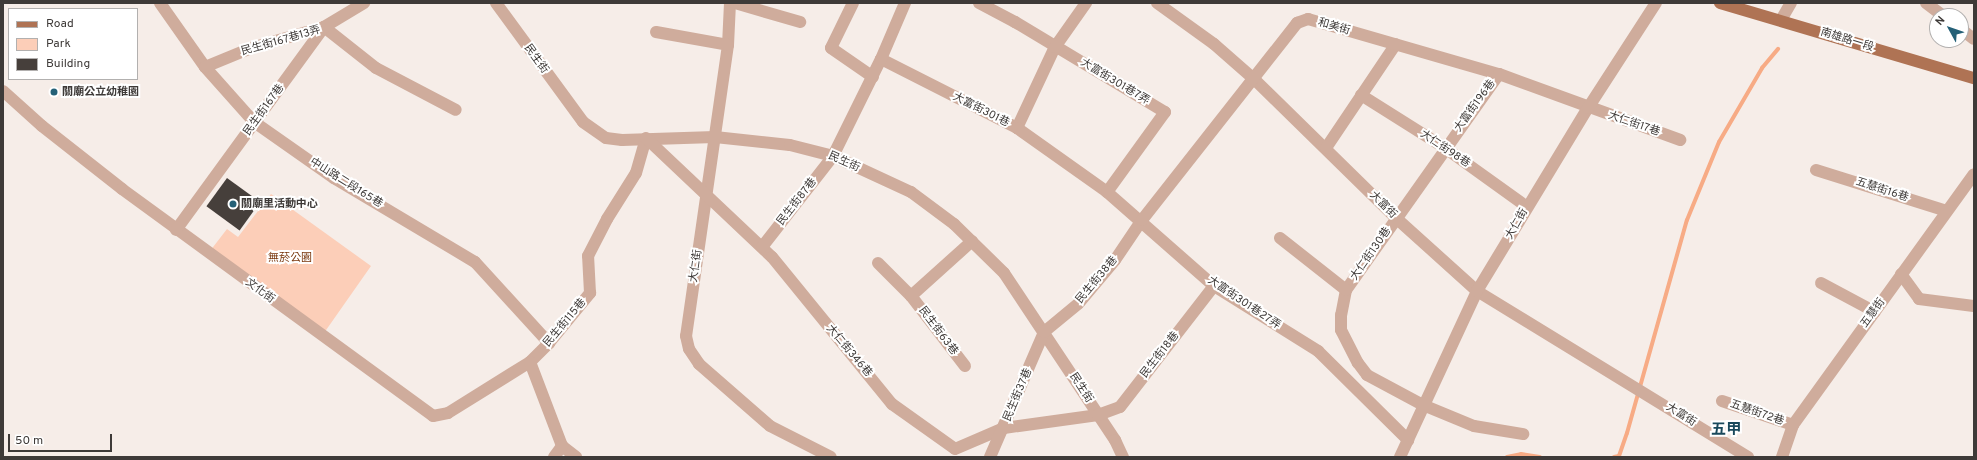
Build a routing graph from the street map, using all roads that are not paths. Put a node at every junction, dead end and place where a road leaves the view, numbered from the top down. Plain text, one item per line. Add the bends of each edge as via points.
1 (160, 3) edge
2 (364, 3) edge
3 (496, 3) edge
4 (730, 3) edge
5 (735, 3) edge
6 (853, 3) edge
7 (905, 3) edge
8 (979, 3) edge
9 (1086, 3) edge
10 (1157, 3) edge
11 (1656, 3) edge
12 (1720, 3) edge
13 (1791, 3) edge
14 (1781, 20) junction
15 (800, 22) dead end
16 (324, 27) junction
17 (656, 32) dead end
18 (1396, 44) junction
19 (728, 45) junction
20 (1055, 47) junction
21 (881, 59) junction
22 (205, 67) junction
23 (1499, 74) junction
24 (873, 77) junction
25 (1974, 78) edge
26 (1254, 79) junction
27 (3, 91) edge
28 (1361, 95) junction
29 (1588, 108) junction
30 (456, 110) dead end
31 (254, 122) junction
32 (1017, 128) junction
33 (715, 137) junction
34 (646, 138) junction
35 (1680, 140) dead end
36 (1326, 148) junction
37 (1445, 148) junction
38 (833, 156) junction
39 (1816, 170) dead end
40 (1974, 174) edge
41 (1107, 192) junction
42 (707, 193) junction
43 (1527, 207) junction
44 (1947, 211) junction
45 (1396, 218) junction
46 (1142, 220) junction
47 (176, 230) junction
48 (1280, 238) dead end
49 (972, 241) junction
50 (762, 247) junction
51 (878, 263) dead end
52 (1901, 274) junction
53 (1821, 283) dead end
54 (1214, 286) junction
55 (1346, 290) junction
56 (1477, 291) junction
57 (911, 296) junction
58 (1974, 306) edge
59 (1875, 312) junction
60 (1044, 332) junction
61 (549, 343) junction
62 (530, 362) junction
63 (964, 366) dead end
64 (1722, 401) dead end
65 (1423, 405) junction
66 (1098, 415) junction
67 (1793, 426) junction
68 (1004, 428) junction
69 (1523, 434) dead end
70 (1408, 440) junction
71 (562, 446) junction
72 (554, 457) edge
73 (576, 457) edge
74 (832, 457) edge
75 (990, 457) edge
76 (1123, 457) edge
77 (1400, 457) edge
78 (1748, 457) edge
79 (1782, 457) edge

1 - 22 street, 中山路二段165巷
2 - 16 street, 民生街167巷
3 - 34 street, 民生街 via 583,122 606,138
4 - 19 street, 大仁街
5 - 15 street
6 - 24 street via 831,48
7 - 21 street
8 - 20 street, 大富街301巷7弄
9 - 20 street, 大富街301巷
10 - 26 street, 大富街 via 1214,44
11 - 29 street, 大仁街
12 - 14 main road, 南雄路一段
13 - 14 street
14 - 25 main road, 南雄路一段
16 - 22 street, 民生街167巷13弄 via 251,48
16 - 30 street, 民生街167巷13弄 via 376,68
16 - 31 street, 民生街167巷
17 - 19 street
18 - 23 street, 和美街
18 - 26 street, 和美街 via 1308,19 1297,23
18 - 28 street
19 - 33 street, 大仁街
20 - 32 street, 大富街301巷
20 - 41 street, 大富街301巷7弄 via 1165,112
21 - 24 street
21 - 32 street, 大富街301巷
22 - 31 street, 中山路二段165巷
23 - 29 street, 和美街
23 - 37 street, 大富街196巷
24 - 38 street
26 - 36 street, 大富街
26 - 46 street, 和美街
27 - 47 street, 文化街 via 42,126
28 - 36 street
28 - 37 street, 大仁街98巷
29 - 35 street, 大仁街17巷
29 - 43 street, 大仁街
31 - 47 street, 民生街167巷
31 - 61 street, 中山路二段165巷 via 334,178 475,262
32 - 41 street, 大富街301巷27弄
33 - 34 street, 民生街
33 - 38 street, 民生街 via 790,145
33 - 42 street, 大仁街
34 - 42 street, 大仁街346巷
34 - 61 street, 民生街115巷 via 636,173 607,219 588,256 590,293
36 - 45 street, 大富街
37 - 43 street, 大仁街98巷
37 - 45 street, 大富街196巷
38 - 49 street, 民生街 via 911,192
38 - 50 street, 民生街87巷
39 - 44 street, 五慧街16巷
40 - 44 street, 五慧街
41 - 46 street, 大富街301巷27弄
42 - 50 street, 大仁街346巷
42 - 74 street, 大仁街 via 686,336 692,357 770,426
43 - 56 street, 大仁街
44 - 52 street, 五慧街
45 - 55 street, 大仁街130巷
45 - 56 street, 大富街
46 - 54 street, 大富街301巷27弄
46 - 60 street, 民生街38巷 via 1115,260 1079,303
47 - 62 street, 文化街 via 433,416 448,413
48 - 55 street, 大仁街130巷
49 - 57 street, 民生街63巷
49 - 60 street, 民生街 via 1004,273
50 - 68 street, 大仁街346巷 via 892,404 955,449
51 - 57 street, 民生街63巷
52 - 58 street via 1919,299
52 - 59 street, 五慧街
53 - 59 street
54 - 66 street, 民生街18巷 via 1120,407
54 - 70 street, 大富街301巷27弄 via 1318,352
55 - 65 street, 大仁街130巷 via 1341,330 1358,363 1367,376
56 - 65 street, 大仁街
56 - 78 street, 大富街
57 - 63 street, 民生街63巷
59 - 67 street, 五慧街
60 - 66 street, 民生街
60 - 68 street, 民生街37巷
61 - 62 street, 民生街115巷
62 - 71 street
64 - 67 street, 五慧街72巷
65 - 69 street, 大仁街130巷 via 1474,426
65 - 70 street, 大仁街
66 - 68 street, 大仁街346巷
66 - 76 street, 民生街
67 - 79 street, 五慧街
68 - 75 street, 民生街37巷
70 - 77 street, 大仁街
71 - 72 street
71 - 73 street

